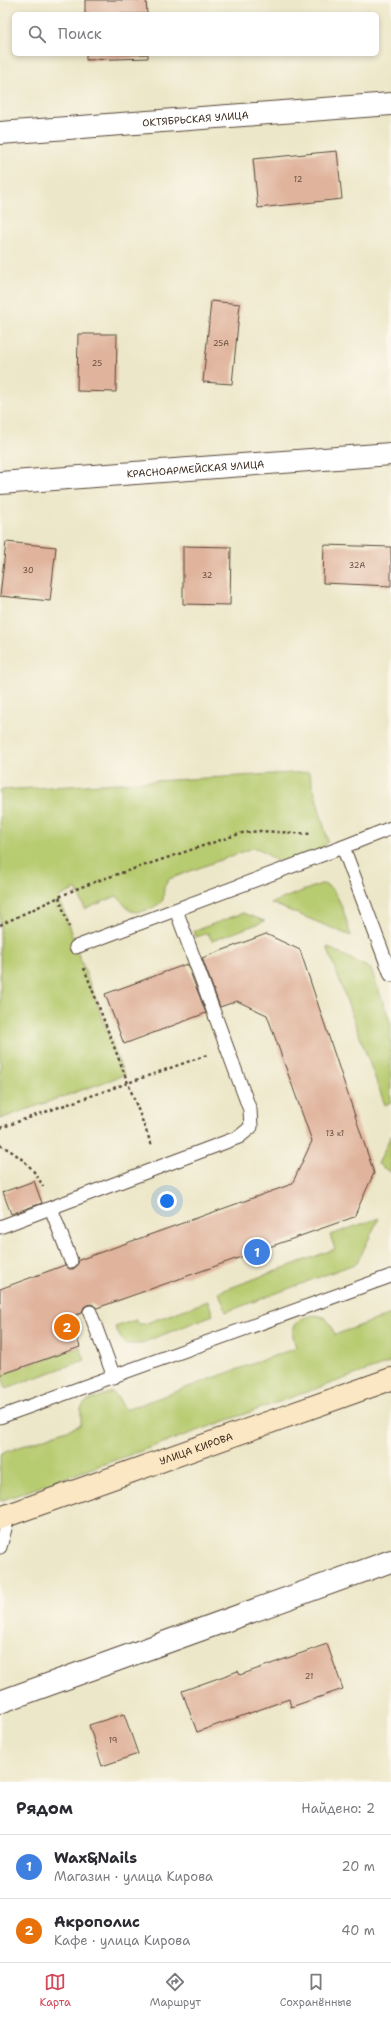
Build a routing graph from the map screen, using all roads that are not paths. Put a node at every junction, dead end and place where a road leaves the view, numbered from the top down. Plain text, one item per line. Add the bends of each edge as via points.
1 (391, 104) edge
2 (0, 132) edge
3 (391, 454) edge
4 (0, 483) edge
5 (391, 828) edge
6 (343, 847) junction
7 (176, 910) junction
8 (76, 947) road end
9 (391, 975) edge
10 (51, 1208) junction
11 (0, 1227) edge
12 (71, 1261) dead end
13 (391, 1276) edge
14 (90, 1312) dead end
15 (114, 1377) junction
16 (391, 1379) edge
17 (0, 1417) edge
18 (5, 1516) edge
19 (0, 1547) edge
20 (391, 1561) edge
21 (0, 1702) edge

1 - 2 street, ОКТЯБРЬСКАЯ УЛИЦА
3 - 4 street, КРАСНОАРМЕЙСКАЯ УЛИЦА
5 - 6 lane
6 - 7 lane
6 - 9 lane
7 - 8 lane
7 - 10 lane via 250,1110 251,1127 239,1137
10 - 11 lane
10 - 12 lane
13 - 15 lane
14 - 15 lane
15 - 17 lane
16 - 18 street, УЛИЦА КИРОВА
18 - 19 lane
20 - 21 street

